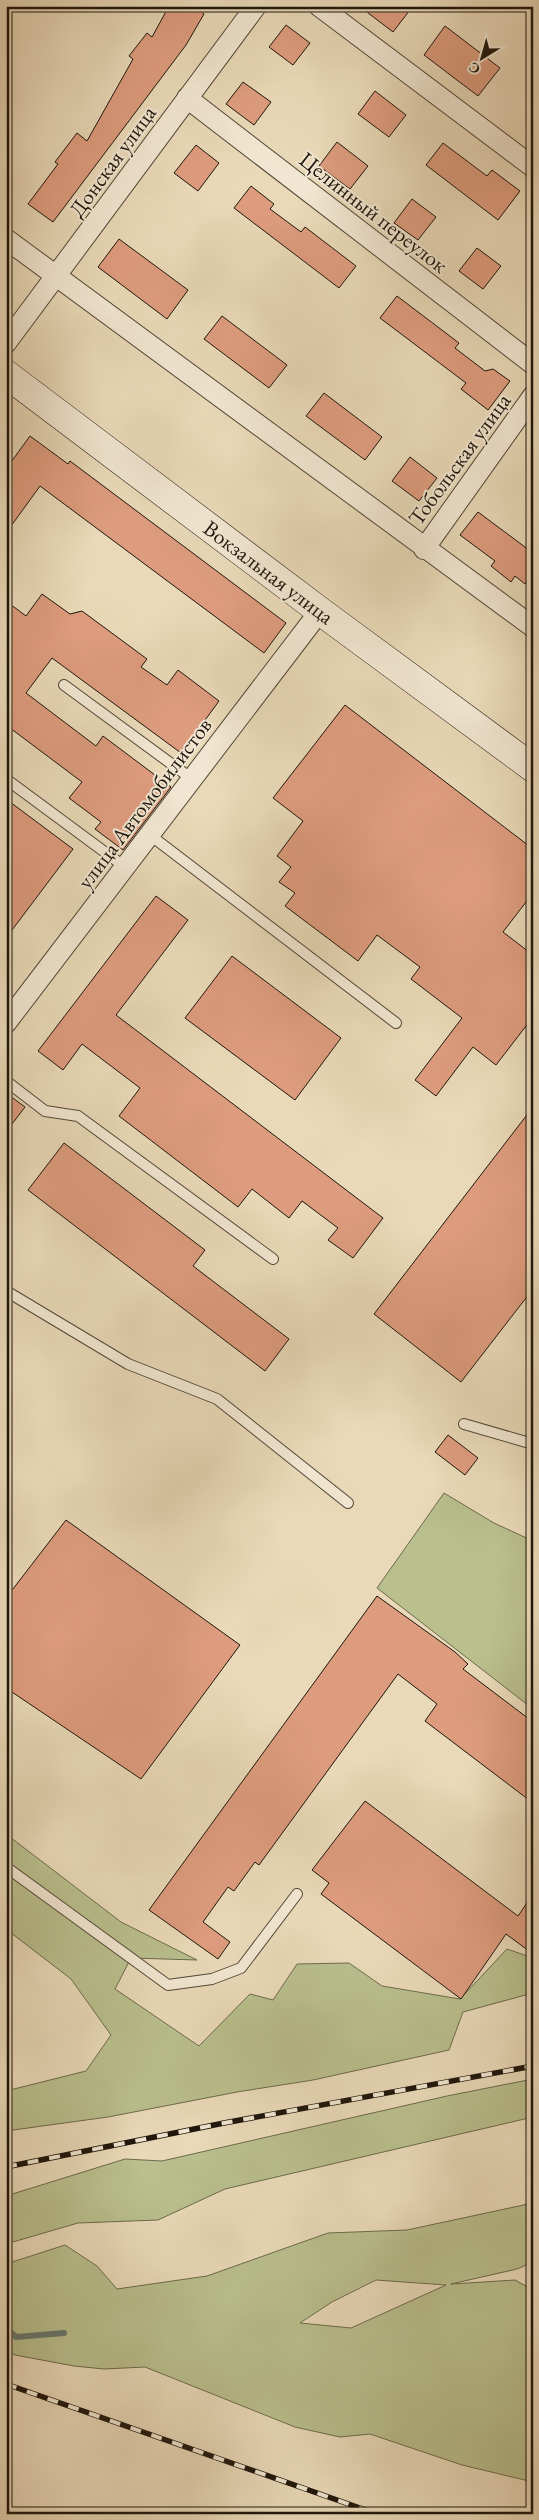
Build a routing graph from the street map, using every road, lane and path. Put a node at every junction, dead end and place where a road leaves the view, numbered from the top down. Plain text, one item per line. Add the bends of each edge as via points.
1 (256, 6) edge
2 (319, 6) edge
3 (187, 98) junction
4 (533, 167) edge
5 (6, 239) edge
6 (56, 277) junction
7 (6, 343) edge
8 (533, 364) edge
9 (6, 374) edge
10 (533, 396) edge
11 (424, 549) junction
12 (320, 611) junction
13 (533, 627) edge
14 (64, 685) dead end
15 (533, 768) edge
16 (6, 779) edge
17 (192, 779) junction
18 (150, 835) junction
19 (125, 867) junction
20 (396, 1022) dead end
21 (6, 1023) edge
22 (6, 1081) edge
23 (273, 1259) dead end
24 (6, 1291) edge
25 (464, 1424) dead end
26 (533, 1444) edge
27 (348, 1503) dead end
28 (6, 1866) edge
29 (297, 1894) dead end

1 - 3 street, Донская улица
2 - 4 street
3 - 6 street, Донская улица
3 - 8 street, Целинный переулок
5 - 6 street
6 - 7 street, Донская улица
6 - 11 street
9 - 12 main road, Вокзальная улица
10 - 11 street, Тобольская улица
11 - 13 street
12 - 15 main road, Вокзальная улица
12 - 17 street, улица Автомобилистов
14 - 17 lane
16 - 19 lane
17 - 18 street, улица Автомобилистов
18 - 19 street, улица Автомобилистов
18 - 20 lane
19 - 21 street, улица Автомобилистов
22 - 23 lane via 46,1111 78,1116
24 - 27 lane via 128,1364 218,1399
25 - 26 lane
28 - 29 lane via 168,1985 212,1980 241,1968

